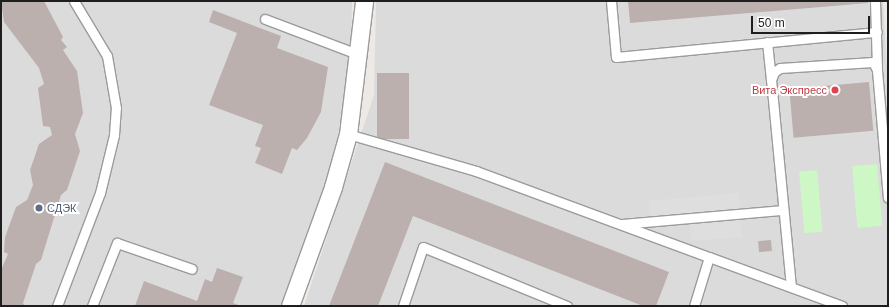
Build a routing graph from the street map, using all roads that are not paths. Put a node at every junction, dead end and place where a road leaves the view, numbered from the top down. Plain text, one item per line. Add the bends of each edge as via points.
1 (74, 1) edge
2 (364, 1) edge
3 (612, 1) edge
4 (875, 1) edge
5 (265, 19) dead end
6 (877, 32) junction
7 (768, 42) junction
8 (360, 55) junction
9 (878, 70) junction
10 (771, 80) junction
11 (348, 134) junction
12 (888, 198) edge
13 (783, 210) junction
14 (619, 224) junction
15 (709, 257) junction
16 (192, 269) dead end
17 (791, 287) junction
18 (57, 306) edge
19 (92, 306) edge
20 (290, 306) edge
21 (403, 306) edge
22 (567, 306) edge
23 (694, 306) edge
24 (842, 306) edge

1 - 18 lane via 107,56 116,108 114,134 100,193
2 - 8 street
3 - 7 lane via 616,57
4 - 6 lane
5 - 8 lane
6 - 7 lane
6 - 9 lane
7 - 10 lane
8 - 11 street
9 - 10 lane via 873,62 865,59 780,68
9 - 12 lane
10 - 13 lane
11 - 14 lane via 427,155
11 - 20 street via 333,187
13 - 14 lane
13 - 17 lane
14 - 15 lane
15 - 17 lane
15 - 23 lane
16 - 19 lane via 117,243
17 - 24 lane
21 - 22 lane via 423,247

